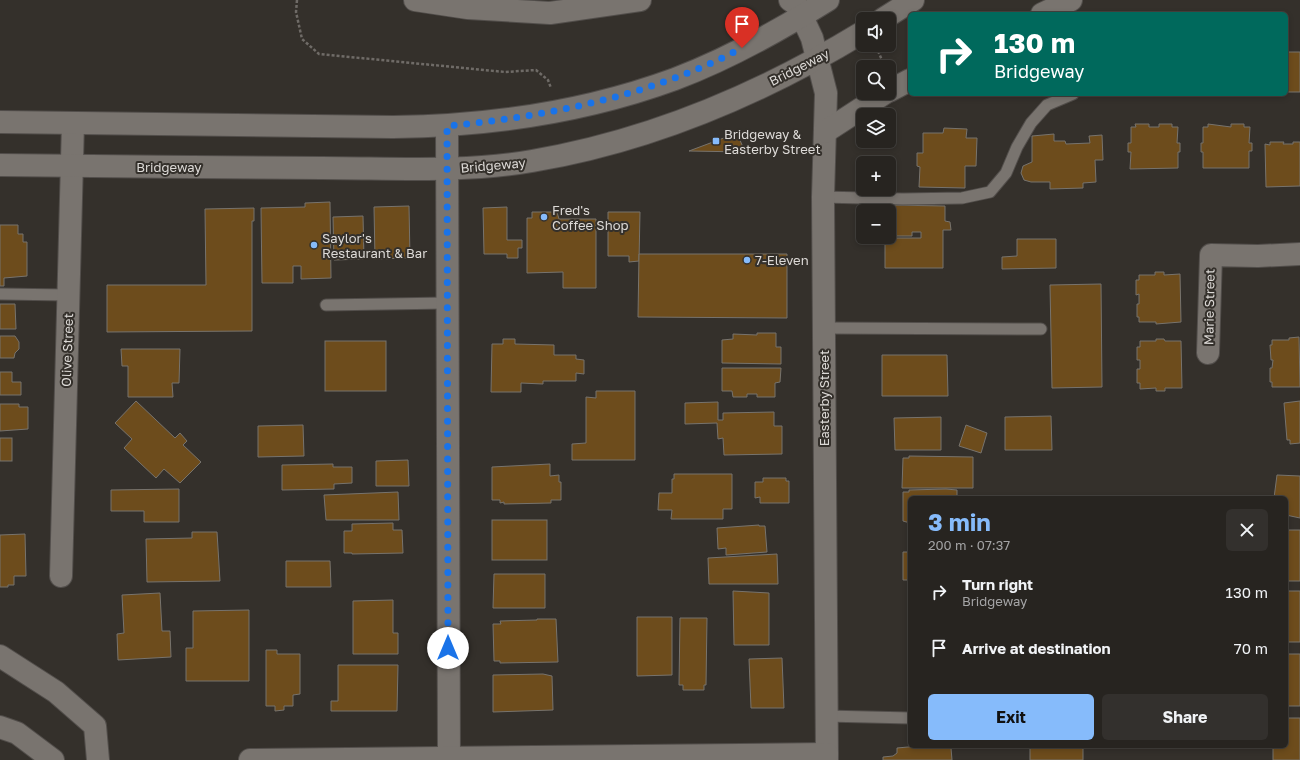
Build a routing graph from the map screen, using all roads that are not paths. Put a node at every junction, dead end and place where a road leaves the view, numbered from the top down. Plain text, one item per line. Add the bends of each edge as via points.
1 (415, 0) edge
2 (640, 0) edge
3 (828, 0) edge
4 (913, 0) edge
5 (1071, 0) edge
6 (469, 4) edge
7 (796, 8) edge
8 (894, 12) edge
9 (1046, 12) edge
10 (856, 34) edge
11 (815, 48) junction
12 (908, 81) edge
13 (896, 87) edge
14 (1068, 96) edge
15 (874, 100) edge
16 (0, 122) edge
17 (73, 123) junction
18 (447, 126) junction
19 (825, 132) junction
20 (0, 165) edge
21 (72, 166) junction
22 (447, 168) junction
23 (823, 196) junction
24 (1300, 254) edge
25 (0, 294) edge
26 (68, 295) junction
27 (446, 303) junction
28 (326, 305) dead end
29 (824, 328) junction
30 (1041, 329) dead end
31 (1208, 353) dead end
32 (60, 576) dead end
33 (0, 656) edge
34 (826, 716) junction
35 (908, 718) edge
36 (0, 727) edge
37 (827, 757) edge
38 (449, 759) edge
39 (53, 760) edge
40 (98, 760) edge
41 (250, 760) edge

1 - 6 street
2 - 6 street via 550,13
3 - 7 street
4 - 8 street
5 - 9 street
7 - 11 street, Easterby Street
7 - 18 street via 731,54 675,79 558,110
10 - 11 street, Bridgeway
11 - 19 street, Easterby Street via 826,93
11 - 22 street, Bridgeway via 729,102 645,134 529,162
12 - 13 street
14 - 23 lane via 1047,105 1031,123 1006,173 990,192 962,198
15 - 19 street
16 - 17 street
17 - 18 street
17 - 21 street, Olive Street
18 - 22 street
19 - 23 street, Easterby Street
20 - 21 street, Bridgeway
21 - 22 street, Bridgeway
21 - 26 street, Olive Street
22 - 27 street
23 - 29 street, Easterby Street
24 - 31 street, Marie Street via 1210,255
25 - 26 lane
26 - 32 street, Olive Street
27 - 28 lane
27 - 38 street
29 - 30 lane
29 - 34 street, Easterby Street
33 - 40 street via 56,692 95,726
34 - 35 lane
34 - 37 street, Easterby Street
36 - 39 street via 17,733
37 - 38 street
38 - 41 street

